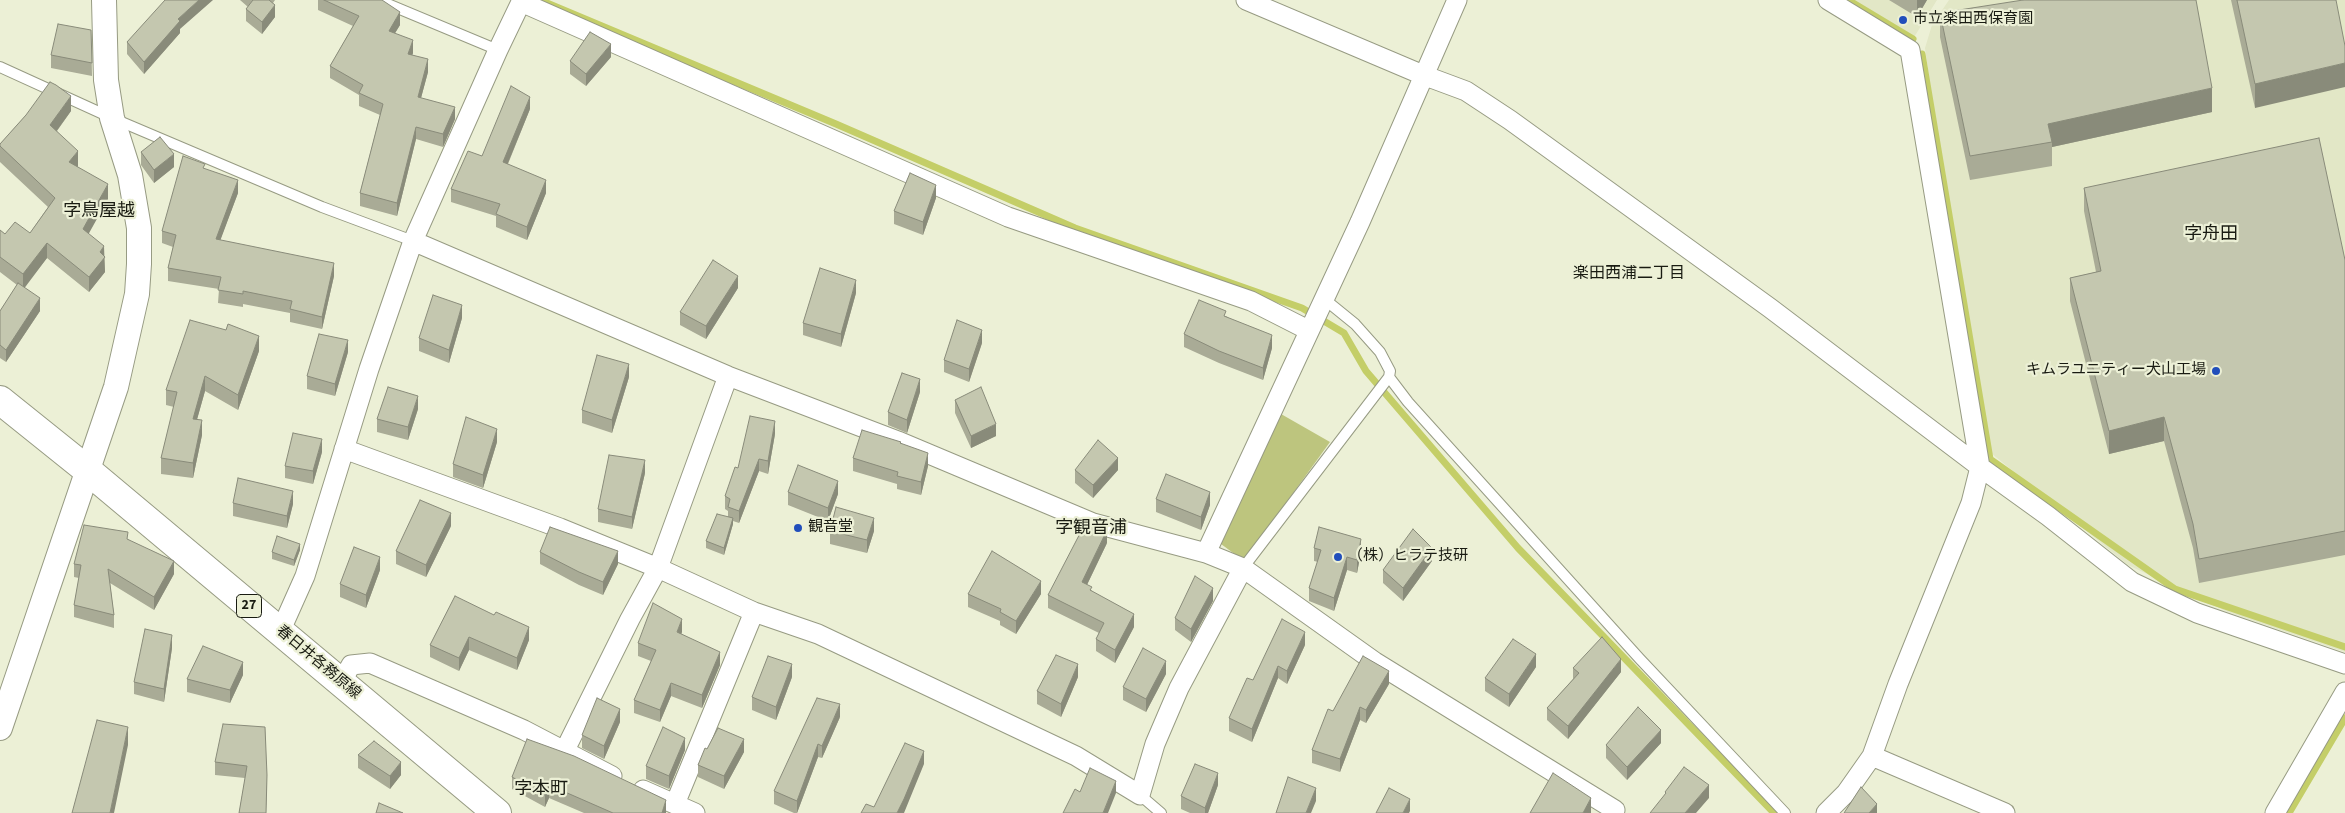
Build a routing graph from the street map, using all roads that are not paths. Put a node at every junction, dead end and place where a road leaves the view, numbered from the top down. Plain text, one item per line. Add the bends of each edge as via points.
1 (104, 0) edge
2 (378, 0) edge
3 (1246, 0) edge
4 (1457, 0) edge
5 (1828, 0) edge
6 (522, 1) edge
7 (498, 50) junction
8 (0, 67) edge
9 (1423, 75) junction
10 (112, 118) junction
11 (413, 241) junction
12 (1323, 298) junction
13 (1308, 330) junction
14 (728, 376) junction
15 (1389, 377) junction
16 (0, 400) edge
17 (344, 449) junction
18 (1980, 467) junction
19 (86, 469) junction
20 (1206, 553) junction
21 (658, 568) junction
22 (1243, 568) junction
23 (754, 612) junction
24 (280, 632) junction
25 (2345, 664) edge
26 (341, 683) junction
27 (2345, 692) edge
28 (0, 728) edge
29 (565, 750) junction
30 (1872, 756) junction
31 (1140, 795) junction
32 (674, 804) junction
33 (497, 813) edge
34 (695, 813) edge
35 (1161, 813) edge
36 (1613, 813) edge
37 (1786, 813) edge
38 (1826, 813) edge
39 (2005, 813) edge
40 (2275, 813) edge

1 - 10 street via 106,80
2 - 7 lane
3 - 9 street
4 - 9 street
5 - 18 street via 1910,50
6 - 7 street
6 - 13 street via 1008,217 1251,301
7 - 11 street
8 - 10 lane
9 - 12 street via 1360,222
9 - 18 street via 1466,91 1510,120 1770,308
10 - 11 lane via 322,207
10 - 19 street via 130,175 139,228 140,264 137,294 116,387
11 - 14 street
11 - 17 street
12 - 13 street
12 - 15 lane via 1356,324 1380,352 1390,371
13 - 20 street
14 - 20 street via 898,441 1093,523
14 - 21 street
15 - 22 lane
15 - 37 lane via 1414,409 1639,658
16 - 19 main road, 春日井各務原線 / 27
17 - 21 street via 560,528
17 - 24 street via 305,576
18 - 25 street via 2132,582 2197,613
18 - 30 street via 1971,503
19 - 24 main road, 春日井各務原線 / 27
19 - 28 street
20 - 22 street
21 - 23 street
21 - 29 street
22 - 31 street via 1179,688 1155,744
22 - 36 street via 1375,662 1615,810
23 - 31 street via 818,634 1037,737 1076,756
23 - 32 street
24 - 26 main road, 春日井各務原線 / 27
26 - 29 street via 351,665 370,663
26 - 33 main road, 春日井各務原線 / 27
27 - 40 street
29 - 32 street
30 - 38 street via 1846,793
30 - 39 street
31 - 35 lane
32 - 34 street

